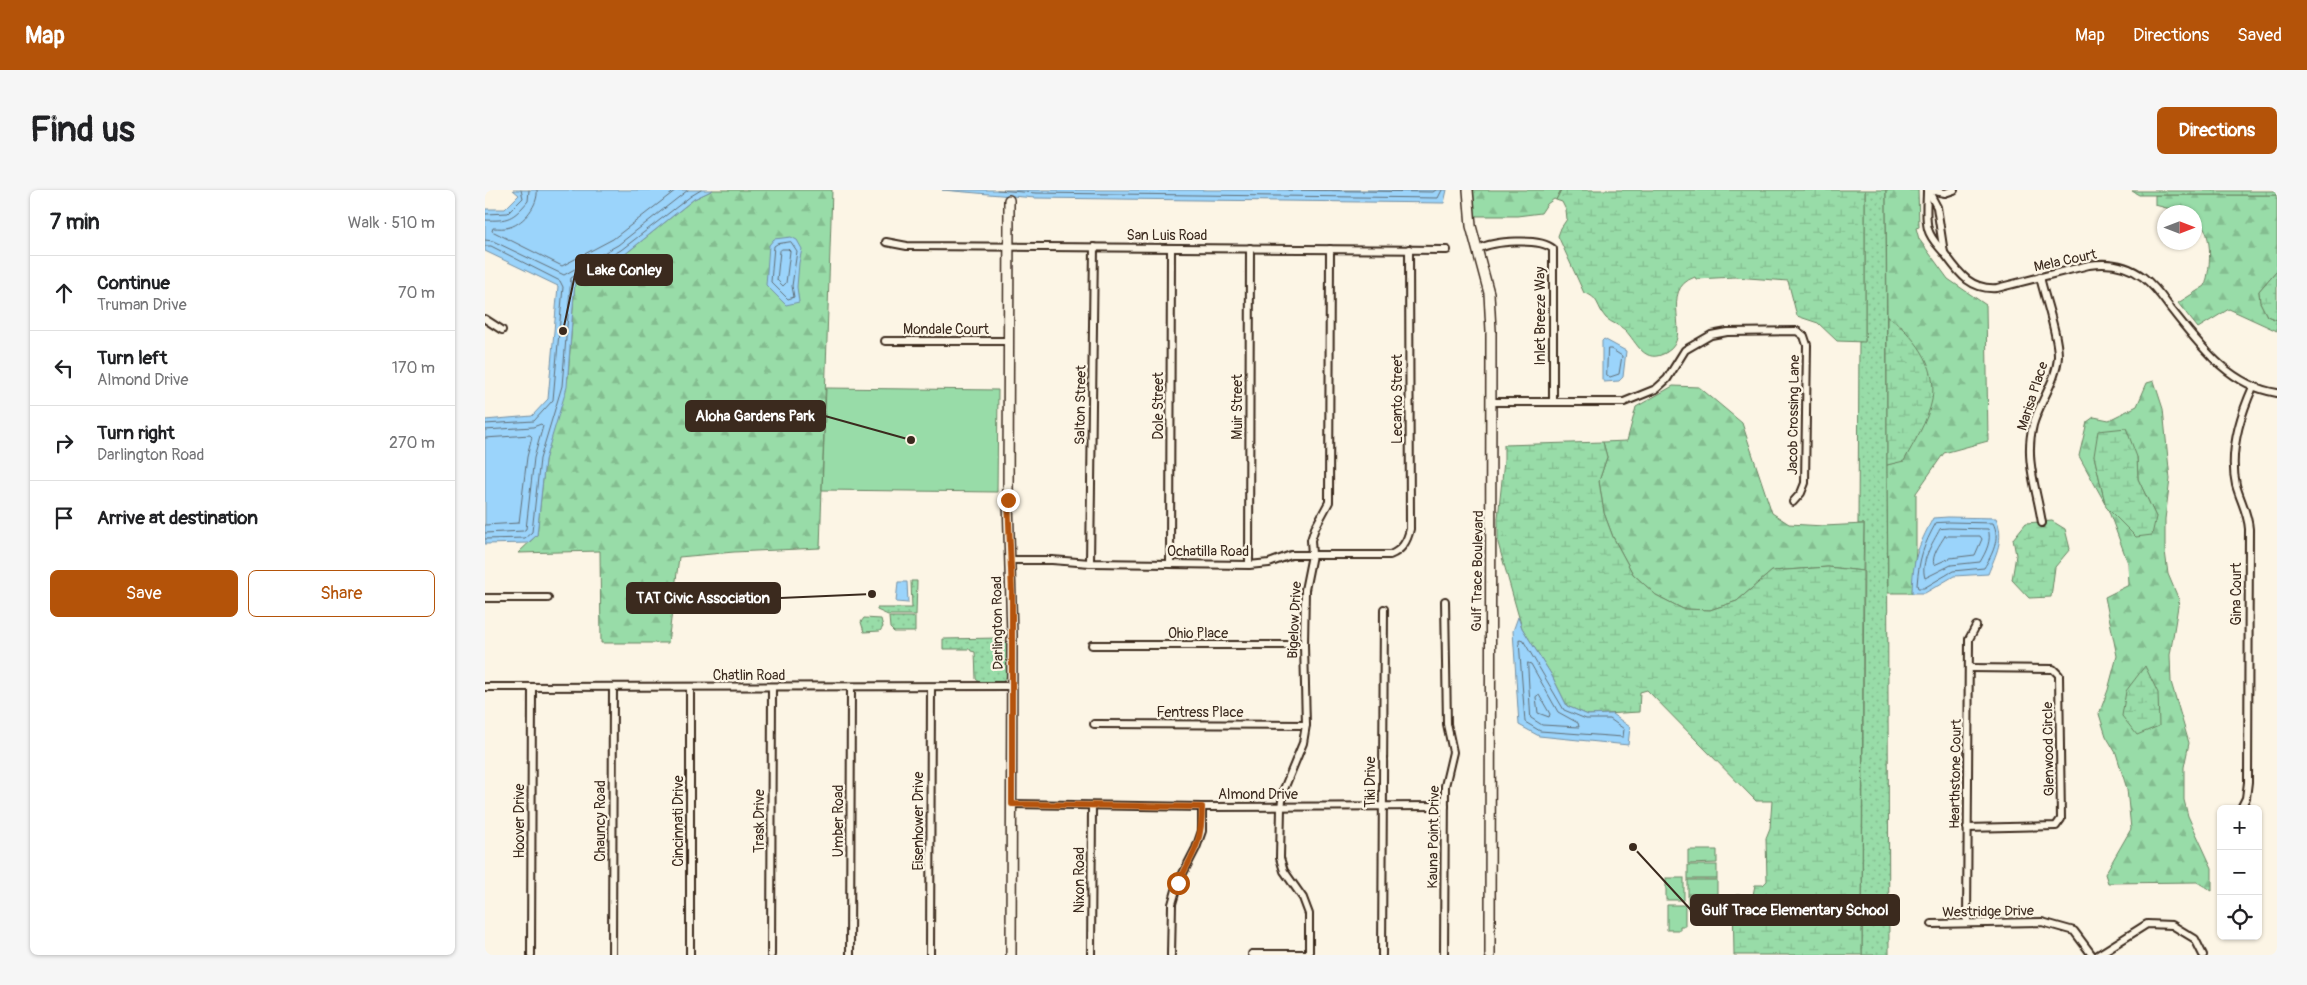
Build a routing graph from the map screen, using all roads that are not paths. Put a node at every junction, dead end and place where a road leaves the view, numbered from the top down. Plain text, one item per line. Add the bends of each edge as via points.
1 (1468, 190) edge
2 (1928, 190) edge
3 (1954, 190) edge
4 (1945, 193) junction
5 (1009, 200) dead end
6 (1937, 207) junction
7 (886, 242) dead end
8 (1009, 247) junction
9 (1094, 248) junction
10 (1171, 248) junction
11 (1250, 248) junction
12 (1329, 249) junction
13 (1478, 249) junction
14 (1409, 250) junction
15 (1447, 250) dead end
16 (1944, 253) junction
17 (2040, 277) junction
18 (485, 319) edge
19 (502, 330) dead end
20 (885, 341) dead end
21 (1008, 341) junction
22 (2253, 387) junction
23 (2277, 393) edge
24 (1493, 402) junction
25 (1553, 402) junction
26 (1793, 502) dead end
27 (2042, 523) dead end
28 (1402, 546) joint
29 (1312, 554) junction
30 (1009, 560) junction
31 (1090, 563) junction
32 (1170, 564) junction
33 (1249, 565) junction
34 (485, 598) edge
35 (548, 598) dead end
36 (1445, 601) dead end
37 (1384, 609) dead end
38 (1977, 626) dead end
39 (1092, 645) dead end
40 (1304, 646) junction
41 (1969, 668) junction
42 (1012, 686) junction
43 (485, 687) edge
44 (532, 687) junction
45 (613, 687) junction
46 (691, 687) junction
47 (851, 687) junction
48 (931, 687) junction
49 (772, 688) junction
50 (1094, 724) dead end
51 (1306, 725) junction
52 (1012, 804) junction
53 (2242, 805) edge
54 (1092, 806) junction
55 (1445, 806) junction
56 (1202, 807) junction
57 (1281, 807) junction
58 (1382, 807) junction
59 (1967, 828) junction
60 (1967, 923) junction
61 (1932, 924) dead end
62 (1252, 954) edge
63 (531, 955) edge
64 (612, 955) edge
65 (690, 955) edge
66 (771, 955) edge
67 (850, 955) edge
68 (930, 955) edge
69 (1011, 955) edge
70 (1091, 955) edge
71 (1171, 955) edge
72 (1309, 955) edge
73 (1382, 955) edge
74 (1444, 955) edge
75 (1490, 955) edge
76 (2091, 955) edge
77 (2098, 955) edge
78 (2203, 955) edge

1 - 13 street, Gulf Trace Boulevard via 1471,226
2 - 4 street
2 - 6 street, Mela Court
2 - 16 street, Mela Court via 1927,226
3 - 4 street
4 - 6 street
5 - 8 street, Darlington Road
6 - 16 street, Mela Court
7 - 8 street, San Luis Road via 907,246
8 - 9 street, San Luis Road
8 - 21 street, Darlington Road
9 - 10 street, San Luis Road
9 - 31 street, Salton Street
10 - 11 street, San Luis Road
10 - 32 street, Dole Street
11 - 12 street, San Luis Road
11 - 33 street, Muir Street
12 - 14 street, San Luis Road
12 - 29 street, Bigelow Drive via 1330,491 1329,502 1311,540
13 - 24 street, Gulf Trace Boulevard via 1491,312
13 - 25 street, Inlet Breeze Way via 1494,242 1542,243 1553,249
14 - 15 street, San Luis Road
14 - 28 street, Lecanto Street via 1410,529
16 - 17 street, Mela Court via 1959,274 1977,286 1997,288
17 - 22 street, Mela Court via 2101,264 2133,271 2150,283 2209,355
17 - 27 street, Marisa Place via 2058,357 2033,425 2030,448 2031,473
18 - 19 street
20 - 21 street, Mondale Court
21 - 30 street, Darlington Road
22 - 23 street, Mela Court
22 - 53 street, Gina Court via 2239,425 2234,466 2249,530 2248,782
24 - 25 street, Jacob Crossing Lane
24 - 75 street, Gulf Trace Boulevard
25 - 26 street, Jacob Crossing Lane via 1624,402 1656,389 1667,379 1685,350 1711,335 1797,331 1804,336 1807,345 1805,483
28 - 29 street, Ochatilla Road via 1398,552 1389,555
29 - 33 street, Ochatilla Road via 1291,555 1269,563
29 - 40 street, Bigelow Drive via 1305,590
30 - 31 street, Ochatilla Road
30 - 42 street, Darlington Road
31 - 32 street, Ochatilla Road
32 - 33 street, Ochatilla Road
34 - 35 street
36 - 55 street, Kauna Point Drive via 1447,724 1453,752 1445,786
37 - 58 street, Tiki Drive
38 - 41 street, Hearthstone Court via 1969,639
39 - 40 street, Ohio Place
40 - 51 street, Bigelow Drive
41 - 59 street, Hearthstone Court
41 - 59 street, Glenwood Circle via 2053,669 2059,675 2061,819 2056,826
42 - 48 street, Chatlin Road
42 - 52 street, Darlington Road
43 - 44 street, Chatlin Road
44 - 45 street, Chatlin Road
44 - 63 street, Hoover Drive
45 - 46 street, Chatlin Road
45 - 64 street, Chauncy Road
46 - 49 street, Chatlin Road
46 - 65 street, Cincinnati Drive
47 - 48 street, Chatlin Road
47 - 49 street, Chatlin Road
47 - 67 street, Umber Road
48 - 68 street, Eisenhower Drive
49 - 66 street, Trask Drive
50 - 51 street, Fentress Place
51 - 57 street, Bigelow Drive via 1303,743 1284,788
52 - 54 street, Almond Drive
52 - 69 street, Darlington Road
54 - 56 street, Almond Drive
54 - 70 street, Nixon Road
55 - 58 street, Almond Drive
55 - 74 street, Kauna Point Drive
56 - 57 street, Almond Drive
56 - 71 street via 1202,831 1172,904
57 - 58 street, Almond Drive
57 - 72 street, Bigelow Drive via 1280,858 1309,914
58 - 73 street, Tiki Drive
59 - 60 street, Hearthstone Court
60 - 61 street, Westridge Drive
60 - 76 street, Westridge Drive via 2042,922 2075,931
62 - 72 street
77 - 78 street via 2147,924 2172,925 2195,939

